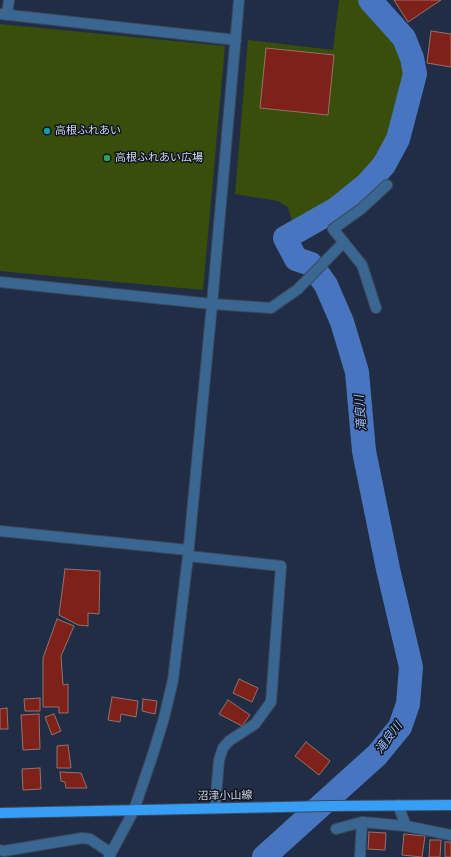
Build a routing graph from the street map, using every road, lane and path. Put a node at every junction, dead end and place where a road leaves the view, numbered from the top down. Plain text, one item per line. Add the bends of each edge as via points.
1 (8, 0) edge
2 (239, 0) edge
3 (4, 14) edge
4 (236, 40) junction
5 (387, 185) dead end
6 (344, 242) junction
7 (0, 282) edge
8 (212, 304) junction
9 (376, 308) dead end
10 (0, 531) edge
11 (188, 553) junction
12 (398, 805) junction
13 (451, 805) edge
14 (215, 808) junction
15 (134, 810) junction
16 (0, 813) edge
17 (362, 822) junction
18 (406, 826) junction
19 (336, 829) dead end
20 (451, 835) edge
21 (0, 850) edge
22 (110, 855) edge
23 (360, 857) edge

1 - 3 street
2 - 4 street
3 - 4 street
4 - 8 street
5 - 6 street via 361,209 333,229
6 - 8 street via 296,290 271,308
6 - 9 street via 362,265
7 - 8 street
8 - 11 street
10 - 11 street
11 - 14 street via 281,566 271,702 255,724 223,748 219,760
11 - 15 street via 173,680 164,718
12 - 13 main road, 沼津小山線
12 - 14 main road, 沼津小山線
12 - 18 street
14 - 15 main road, 沼津小山線
15 - 16 main road, 沼津小山線
15 - 22 street
17 - 18 street
17 - 19 street
17 - 23 street
18 - 20 street
21 - 22 street via 82,838 90,839

